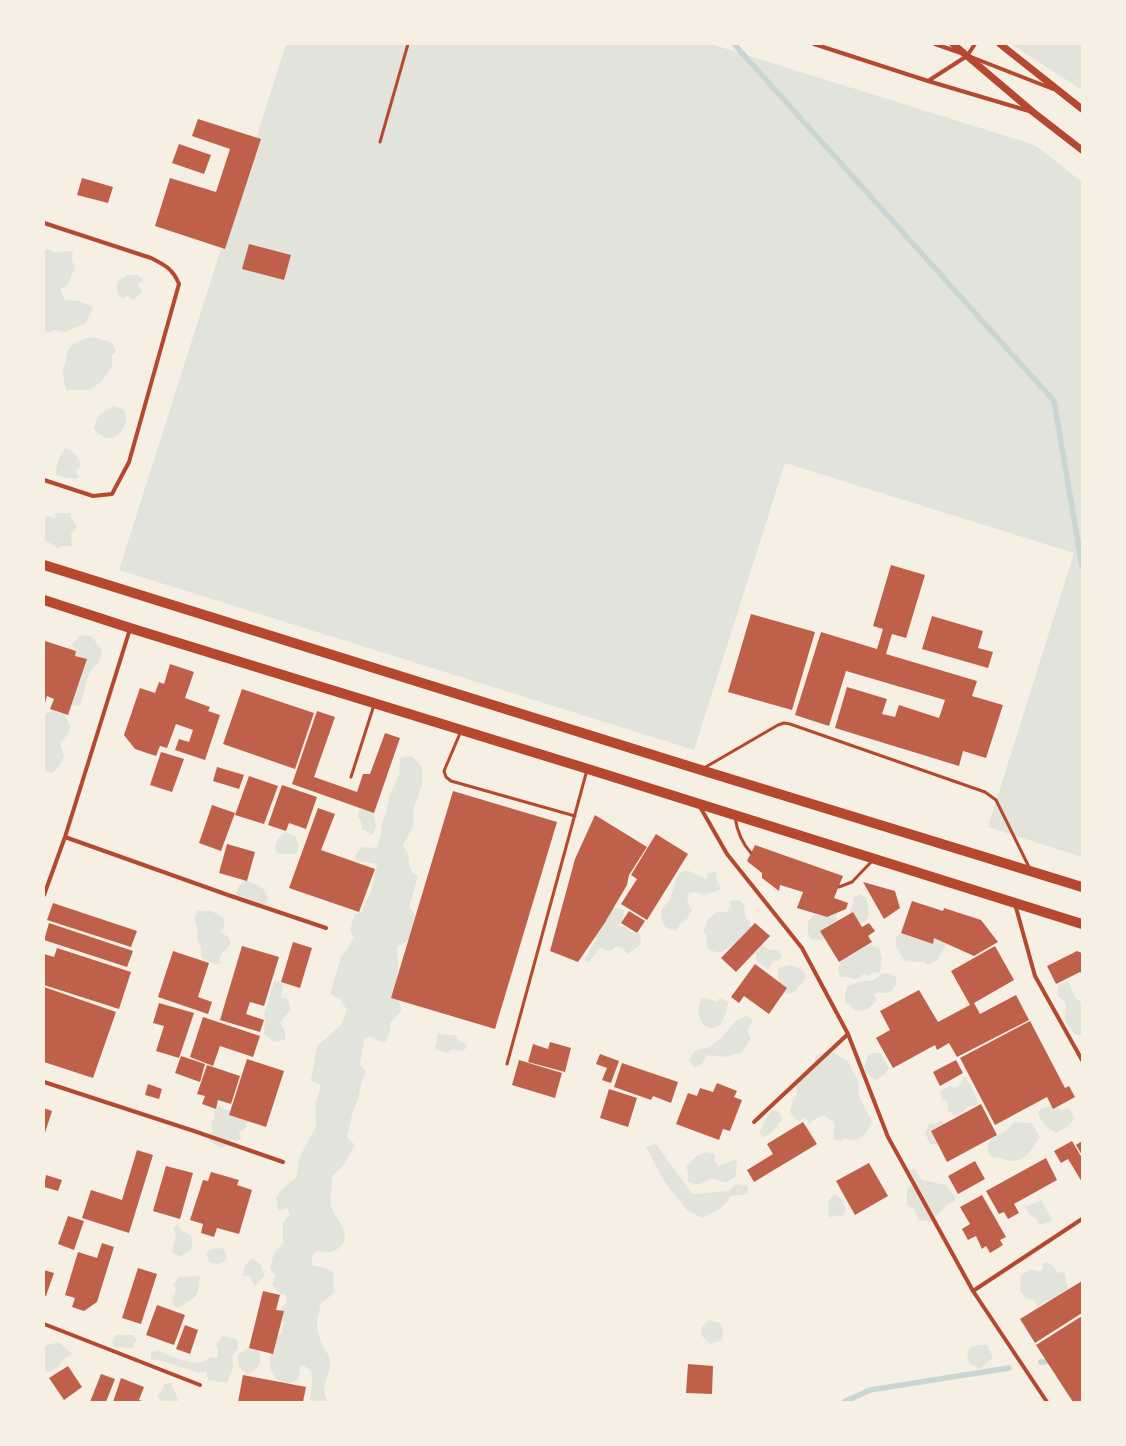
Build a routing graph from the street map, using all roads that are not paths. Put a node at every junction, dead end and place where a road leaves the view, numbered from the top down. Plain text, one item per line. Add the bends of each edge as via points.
1 (408, 44) edge
2 (814, 44) edge
3 (935, 44) edge
4 (953, 44) edge
5 (975, 44) edge
6 (1000, 44) edge
7 (968, 56) junction
8 (928, 81) junction
9 (1058, 91) junction
10 (1082, 109) edge
11 (1033, 112) junction
12 (380, 142) dead end
13 (1082, 150) edge
14 (44, 223) edge
15 (44, 480) edge
16 (44, 565) edge
17 (44, 600) edge
18 (130, 628) junction
19 (375, 703) junction
20 (462, 730) junction
21 (588, 768) junction
22 (701, 770) junction
23 (351, 777) dead end
24 (699, 804) junction
25 (575, 816) junction
26 (734, 816) junction
27 (65, 837) junction
28 (751, 853) dead end
29 (874, 859) junction
30 (1031, 870) junction
31 (839, 887) dead end
32 (1082, 887) edge
33 (44, 895) edge
34 (1014, 902) junction
35 (1082, 924) edge
36 (326, 928) dead end
37 (848, 1034) junction
38 (1082, 1060) edge
39 (507, 1064) dead end
40 (44, 1082) edge
41 (754, 1122) dead end
42 (283, 1162) dead end
43 (1082, 1219) edge
44 (973, 1291) junction
45 (44, 1324) edge
46 (200, 1385) dead end
47 (1047, 1402) edge

1 - 12 lane
2 - 8 street
3 - 7 street
4 - 7 street
5 - 7 street
6 - 9 street
7 - 8 street
7 - 9 street
7 - 11 street
8 - 11 street
9 - 10 street
11 - 13 street
14 - 15 street via 151,258 166,265 176,275 179,284 130,462 112,494 92,496
16 - 22 main road
17 - 18 main road
18 - 19 main road
18 - 27 street
19 - 20 main road
19 - 23 lane
20 - 21 main road
20 - 25 lane via 444,771 446,777 452,781
21 - 24 main road
21 - 25 lane
22 - 30 main road
22 - 30 lane via 778,725 790,724 985,792 996,800
24 - 26 main road
24 - 37 street via 727,854 802,948
25 - 39 lane
26 - 28 lane via 737,831
26 - 29 main road
27 - 33 street
27 - 36 street
29 - 31 lane via 852,882
29 - 34 main road
30 - 32 main road
34 - 35 main road
34 - 38 street via 1035,976
37 - 41 street
37 - 44 street via 888,1137
40 - 42 street
43 - 44 street
44 - 47 street
45 - 46 street

